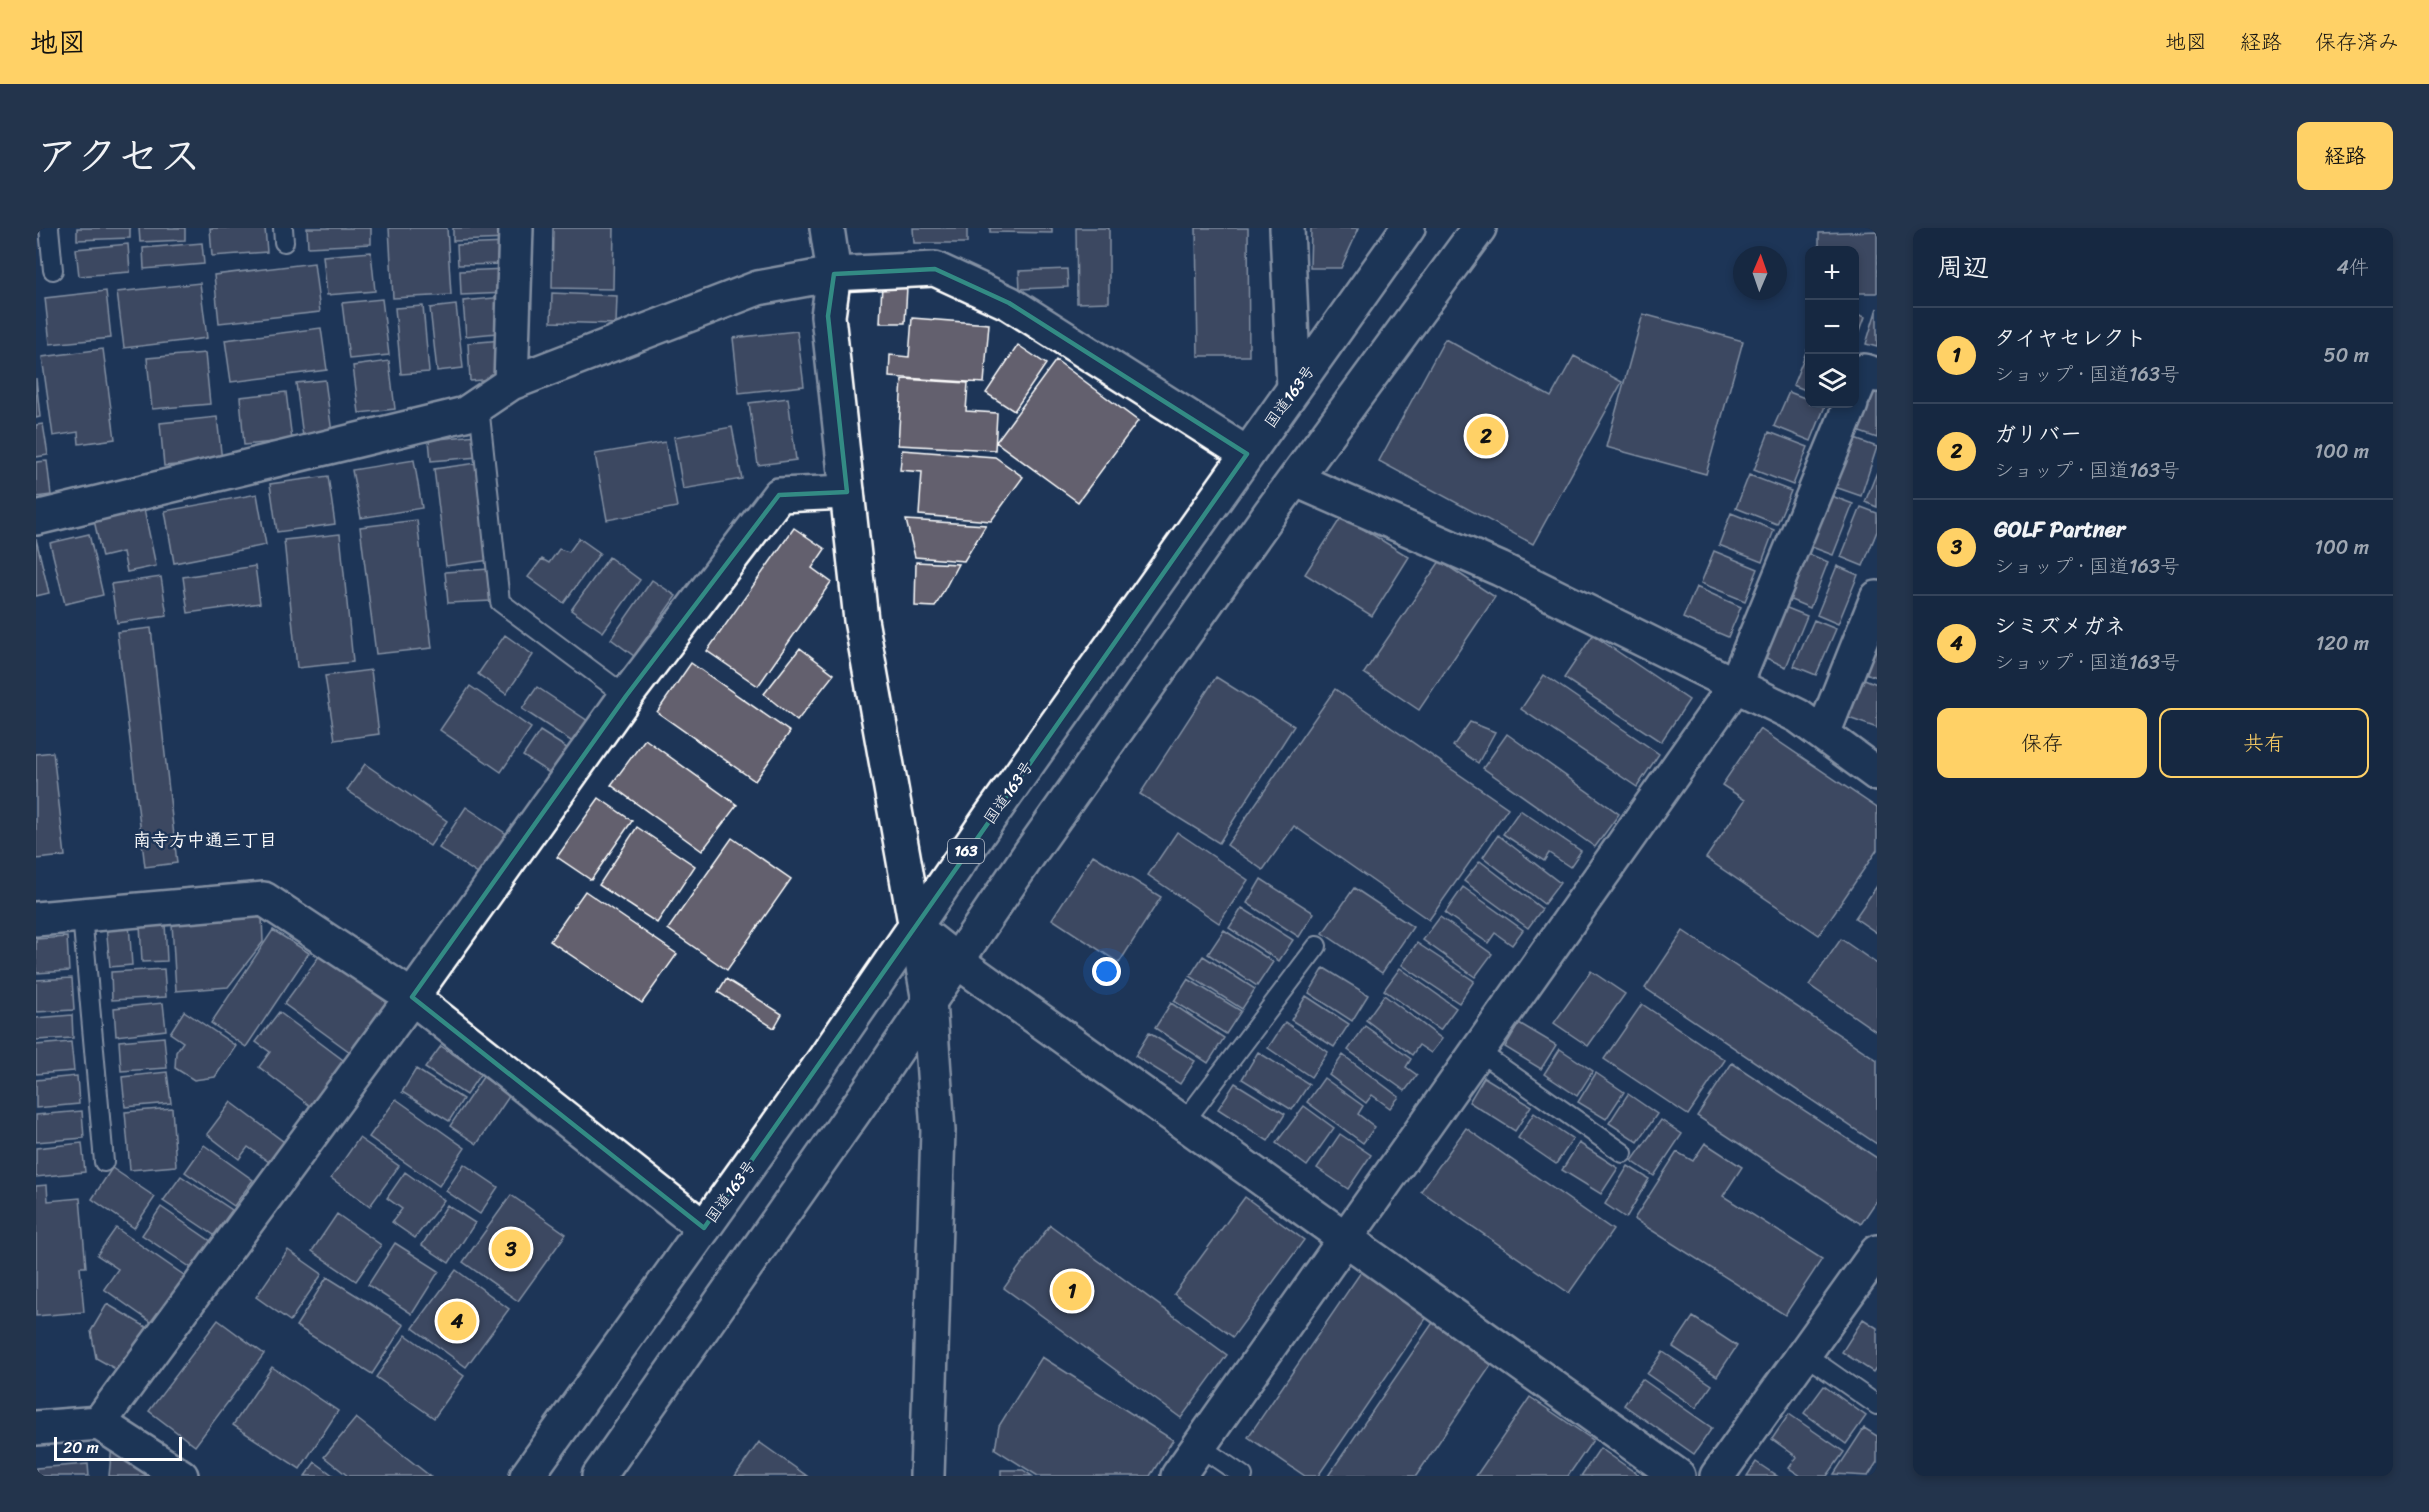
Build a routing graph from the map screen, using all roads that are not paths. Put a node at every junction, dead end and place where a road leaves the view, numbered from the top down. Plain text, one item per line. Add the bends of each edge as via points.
1 (50, 228) edge
2 (516, 228) edge
3 (827, 228) edge
4 (1287, 228) edge
5 (1408, 228) edge
6 (1479, 228) edge
7 (53, 270) dead end
8 (834, 274) junction
9 (1877, 375) edge
10 (511, 383) junction
11 (1859, 383) edge
12 (1294, 388) junction
13 (479, 406) junction
14 (1849, 408) edge
15 (1247, 454) junction
16 (1296, 480) junction
17 (847, 492) junction
18 (36, 518) edge
19 (1877, 598) edge
20 (1734, 686) junction
21 (626, 696) junction
22 (1823, 734) junction
23 (1877, 774) edge
24 (82, 915) junction
25 (36, 919) edge
26 (914, 927) junction
27 (1317, 946) dead end
28 (957, 961) junction
29 (412, 997) junction
30 (929, 1001) junction
31 (1478, 1052) junction
32 (1184, 1122) junction
33 (1623, 1153) dead end
34 (104, 1162) dead end
35 (704, 1228) junction
36 (1347, 1238) junction
37 (1877, 1252) edge
38 (1804, 1354) junction
39 (1877, 1405) edge
40 (99, 1423) junction
41 (36, 1428) edge
42 (1199, 1446) junction
43 (181, 1476) edge
44 (527, 1476) edge
45 (600, 1476) edge
46 (927, 1476) edge
47 (1178, 1476) edge
48 (1243, 1476) edge
49 (1678, 1476) edge
50 (1717, 1476) edge

1 - 7 lane
2 - 10 main road
3 - 8 main road
4 - 12 main road
5 - 12 main road, 国道163号 / 163
6 - 16 main road
8 - 10 main road via 758,288
8 - 15 main road via 935,269 1009,303
8 - 17 main road via 828,316
9 - 11 main road via 1864,371
10 - 13 main road
12 - 15 main road, 国道163号 / 163
13 - 18 main road via 465,414
13 - 21 lane via 500,602
14 - 20 main road
15 - 26 main road, 国道163号 / 163
16 - 20 main road via 1500,569
16 - 28 main road
17 - 21 main road via 779,495
17 - 26 main road via 861,620
19 - 22 main road
20 - 22 main road via 1798,716
20 - 31 main road
21 - 29 main road
22 - 23 main road
24 - 25 main road
24 - 29 main road via 264,899
24 - 34 lane
26 - 28 main road
26 - 30 main road
26 - 35 main road, 国道163号 / 163
27 - 32 lane
28 - 30 main road
28 - 32 main road
29 - 35 main road
29 - 40 main road
30 - 45 main road
30 - 46 main road via 939,1131
31 - 33 lane
31 - 36 main road
32 - 36 main road
35 - 44 main road, 国道163号 / 163
36 - 42 main road
36 - 49 main road
37 - 38 main road
38 - 39 lane
38 - 50 main road
40 - 41 main road
40 - 43 main road
42 - 47 main road
42 - 48 lane

